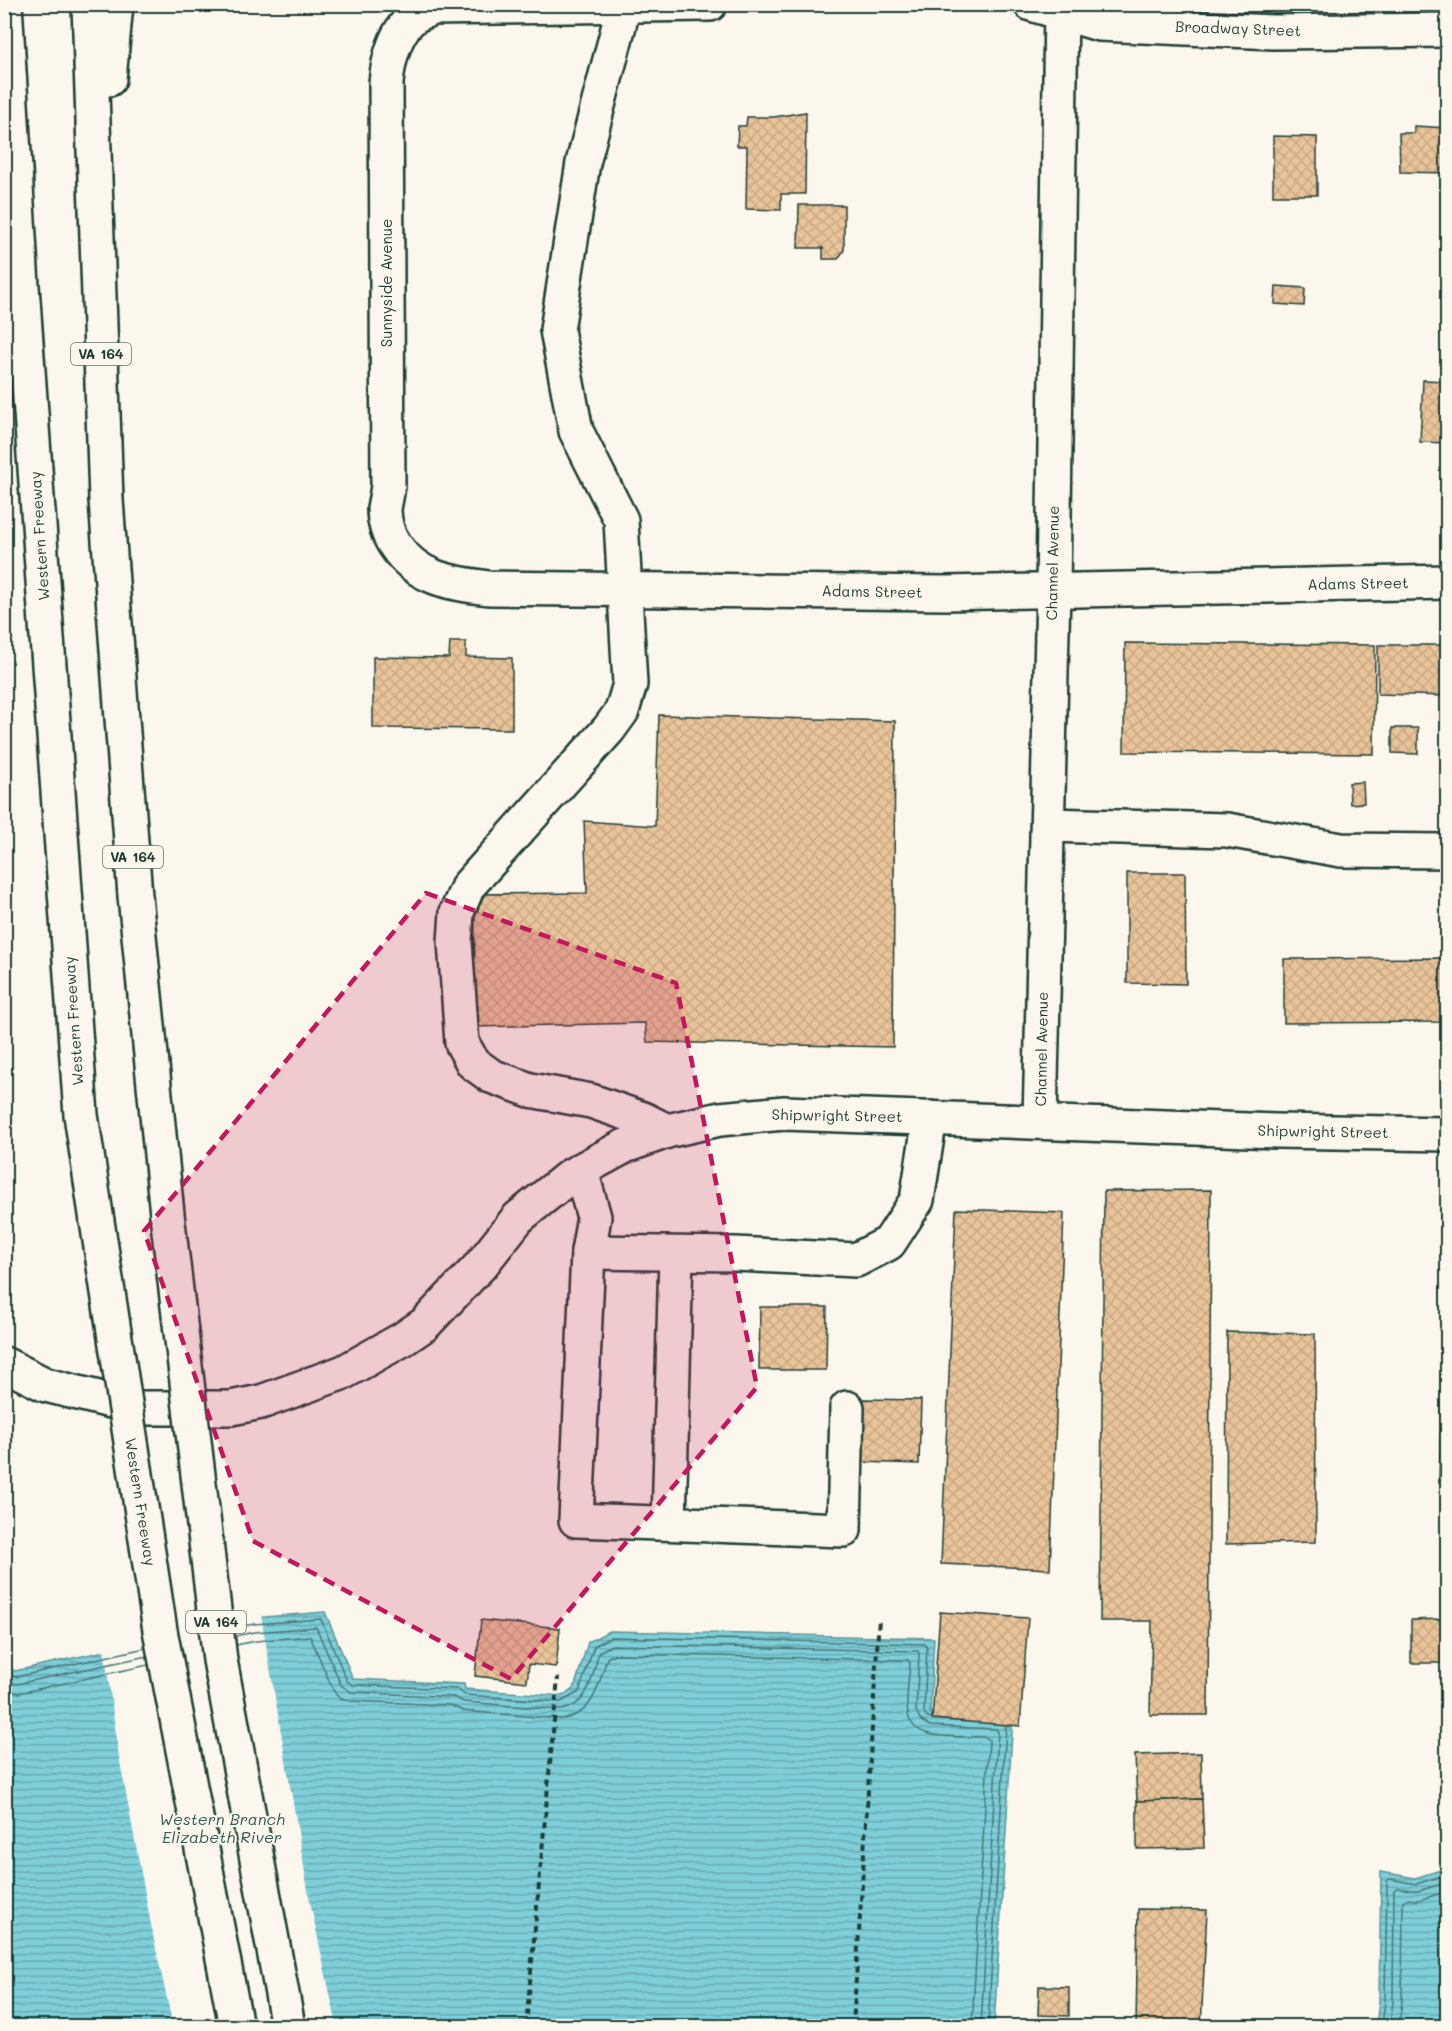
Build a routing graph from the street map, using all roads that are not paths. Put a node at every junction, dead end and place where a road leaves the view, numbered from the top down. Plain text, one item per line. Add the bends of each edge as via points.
1 (5, 4) edge
2 (89, 4) edge
3 (116, 4) edge
4 (710, 4) edge
5 (624, 6) edge
6 (1051, 7) edge
7 (1448, 30) edge
8 (96, 209) junction
9 (388, 464) joint
10 (1448, 582) edge
11 (626, 590) junction
12 (1053, 591) junction
13 (1048, 825) junction
14 (1448, 851) edge
15 (930, 1118) junction
16 (1040, 1121) junction
17 (667, 1131) junction
18 (1448, 1134) edge
19 (581, 1171) junction
20 (588, 1252) junction
21 (676, 1254) junction
22 (4, 1364) edge
23 (847, 1408) dead end
24 (669, 1523) junction
25 (236, 2026) edge
26 (288, 2026) edge

1 - 25 main road, Western Freeway, bridge via 81,1115 160,1630
2 - 8 main road, VA 164
3 - 8 main road
4 - 5 main road
5 - 9 main road, Sunnyside Avenue via 433,8 414,17 399,36 388,64 386,102
5 - 11 main road via 583,164 556,330 576,430 621,520
6 - 7 main road, Broadway Street via 1099,24 1273,32
6 - 12 main road, Channel Avenue
8 - 26 main road, VA 164, bridge via 106,512 135,896 167,1214 220,1660
9 - 11 main road, Adams Street via 384,511 389,536 403,557 423,573 453,583 489,588
10 - 12 main road, Adams Street
11 - 12 main road, Adams Street
11 - 17 main road via 630,684 622,711 468,885 457,912 455,942 462,1043 473,1063 491,1076 530,1090 591,1101
12 - 13 main road, Channel Avenue
13 - 14 main road via 1227,830 1341,850
13 - 16 main road, Channel Avenue
15 - 16 main road, Shipwright Street
15 - 17 main road, Shipwright Street via 784,1113 720,1119
15 - 21 main road via 917,1200 889,1243 856,1260
16 - 18 main road, Shipwright Street
17 - 19 main road, Shipwright Street via 625,1146
19 - 20 main road via 594,1217
19 - 22 main road, Shipwright Street via 518,1218 481,1265 425,1324 344,1372 261,1402 231,1408 139,1408 46,1385
20 - 21 main road
20 - 24 main road via 576,1520
21 - 24 main road
23 - 24 main road via 844,1530

